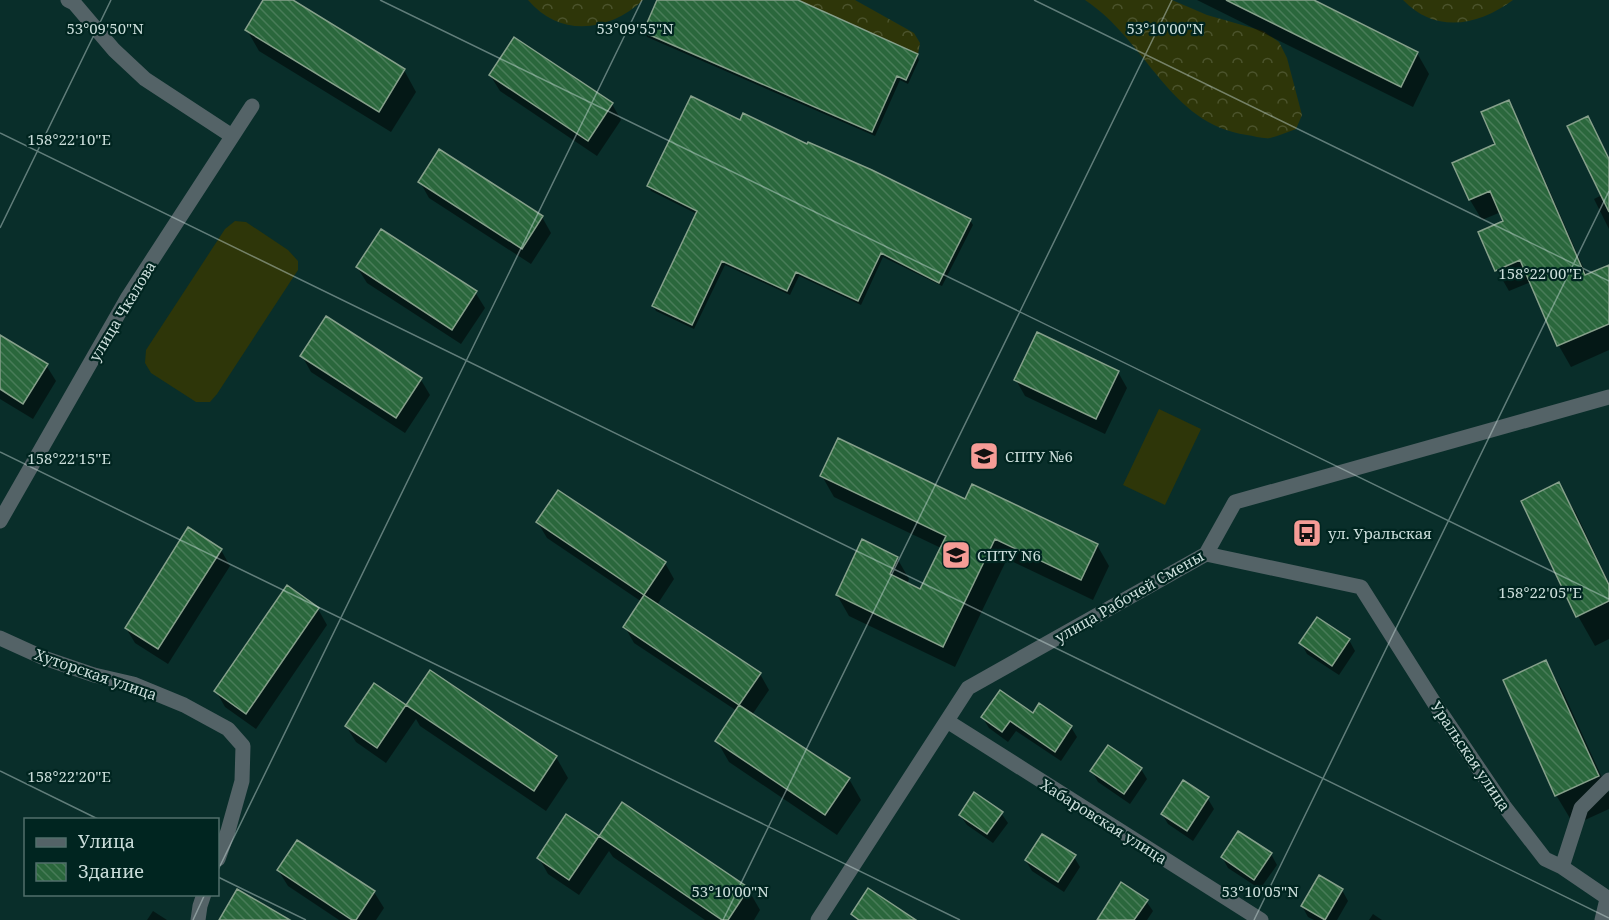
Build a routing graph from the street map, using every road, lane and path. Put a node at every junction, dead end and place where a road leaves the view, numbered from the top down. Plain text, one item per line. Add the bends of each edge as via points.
1 (68, 0) edge
2 (252, 106) dead end
3 (232, 136) junction
4 (1609, 397) edge
5 (0, 521) edge
6 (1206, 554) junction
7 (0, 638) edge
8 (947, 722) junction
9 (1609, 780) edge
10 (219, 856) edge
11 (1562, 867) junction
12 (203, 896) edge
13 (1608, 899) edge
14 (198, 920) edge
15 (818, 920) edge
16 (1261, 920) edge
17 (1602, 920) edge

1 - 3 street via 145,79
2 - 3 street, улица Чкалова
3 - 5 street, улица Чкалова via 128,297
4 - 6 street, улица Рабочей Смены via 1235,502
6 - 8 street, улица Рабочей Смены via 968,688
6 - 11 street, Уральская улица via 1361,587 1504,806 1545,859
7 - 10 street, Хуторская улица via 44,658 143,688 228,729 243,746 242,781
8 - 15 street, улица Рабочей Смены
8 - 16 street, Хабаровская улица
9 - 11 street via 1581,808
11 - 13 street, Уральская улица
12 - 14 street
13 - 17 street

